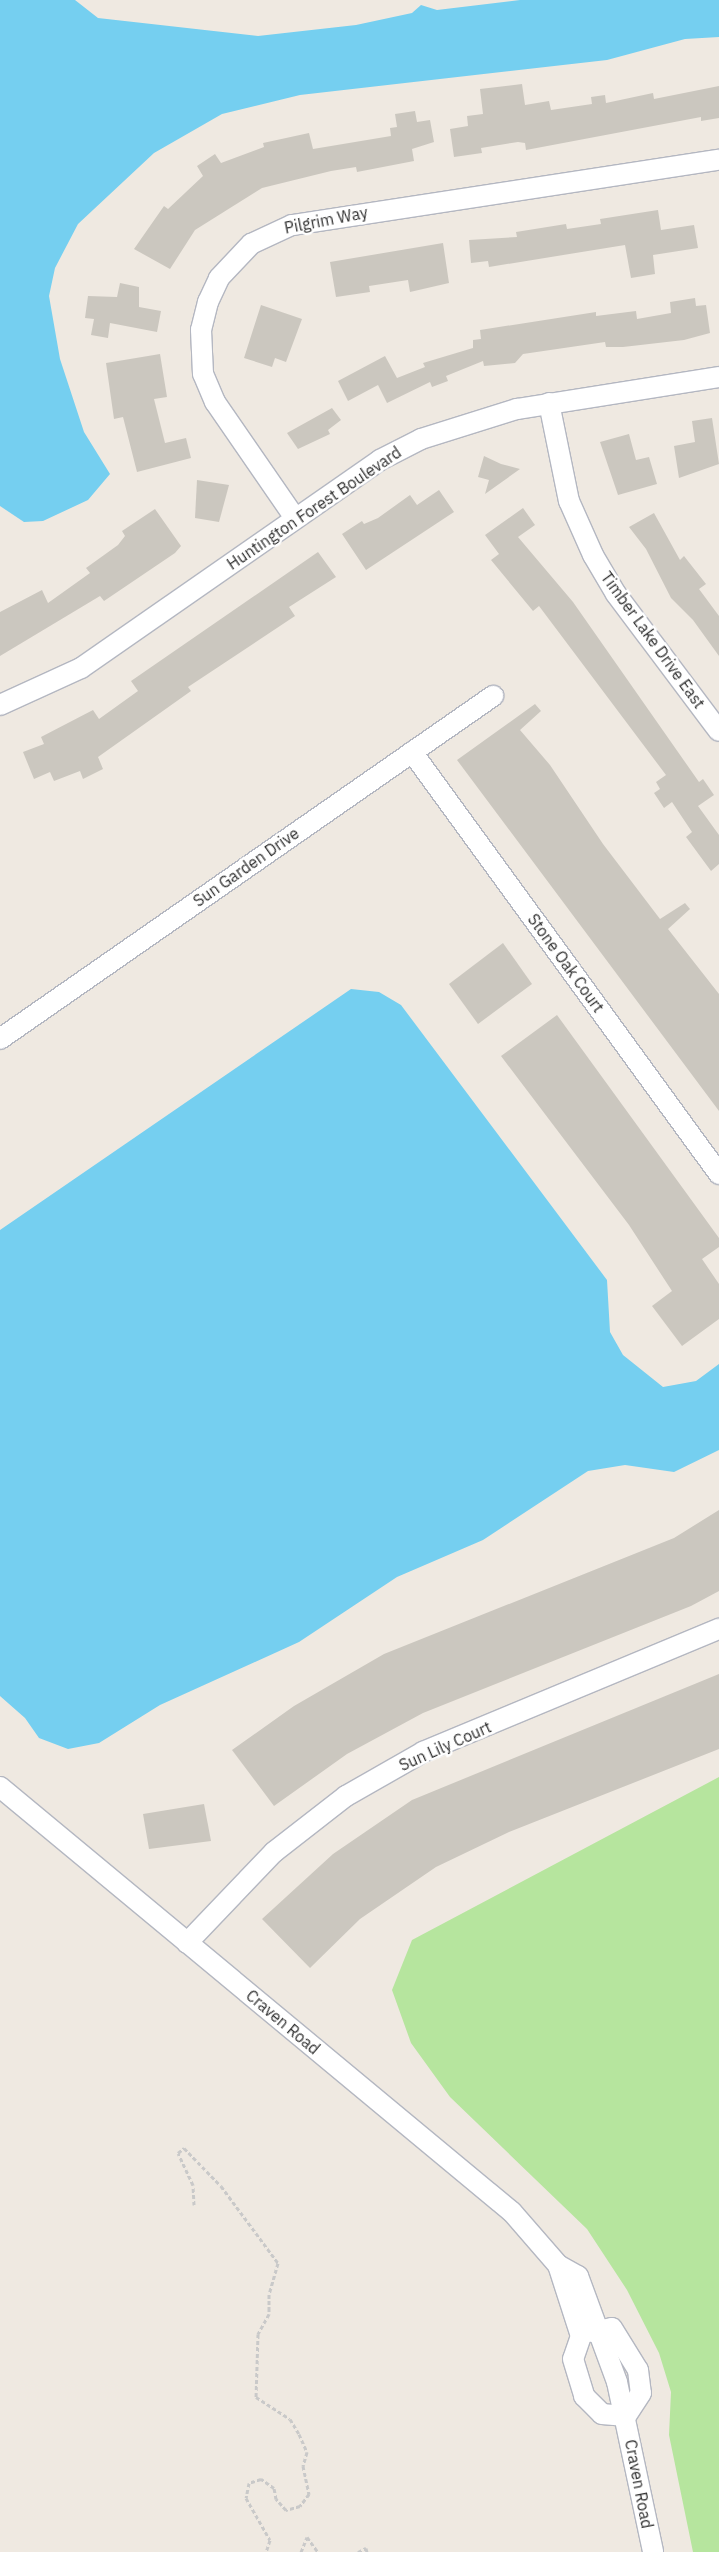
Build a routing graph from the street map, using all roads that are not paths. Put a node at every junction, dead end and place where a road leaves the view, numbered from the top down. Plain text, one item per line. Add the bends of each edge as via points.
1 (719, 160) edge
2 (719, 377) edge
3 (549, 403) junction
4 (295, 518) junction
5 (493, 696) dead end
6 (0, 705) edge
7 (719, 731) edge
8 (412, 752) junction
9 (0, 1039) edge
10 (719, 1174) edge
11 (719, 1629) edge
12 (0, 1787) edge
13 (187, 1943) junction
14 (590, 2333) junction
15 (626, 2416) junction
16 (653, 2552) edge

1 - 4 street, Pilgrim Way via 292,225 251,244 219,278 208,302 201,330 203,374 215,402
2 - 3 street, Huntington Forest Boulevard
3 - 4 street, Huntington Forest Boulevard via 421,439 380,460
3 - 7 street, Timber Lake Drive East via 569,501 593,555 616,594
4 - 6 street, Huntington Forest Boulevard via 81,668
5 - 8 street, Sun Garden Drive
8 - 9 street, Sun Garden Drive
8 - 10 street, Stone Oak Court
11 - 13 street, Sun Lily Court via 423,1752 346,1796 274,1852
12 - 13 street, Craven Road
13 - 14 street, Craven Road via 512,2212 558,2265
14 - 15 street via 573,2359 584,2396 602,2414
14 - 15 street via 612,2328 638,2370 641,2393
15 - 16 street, Craven Road

